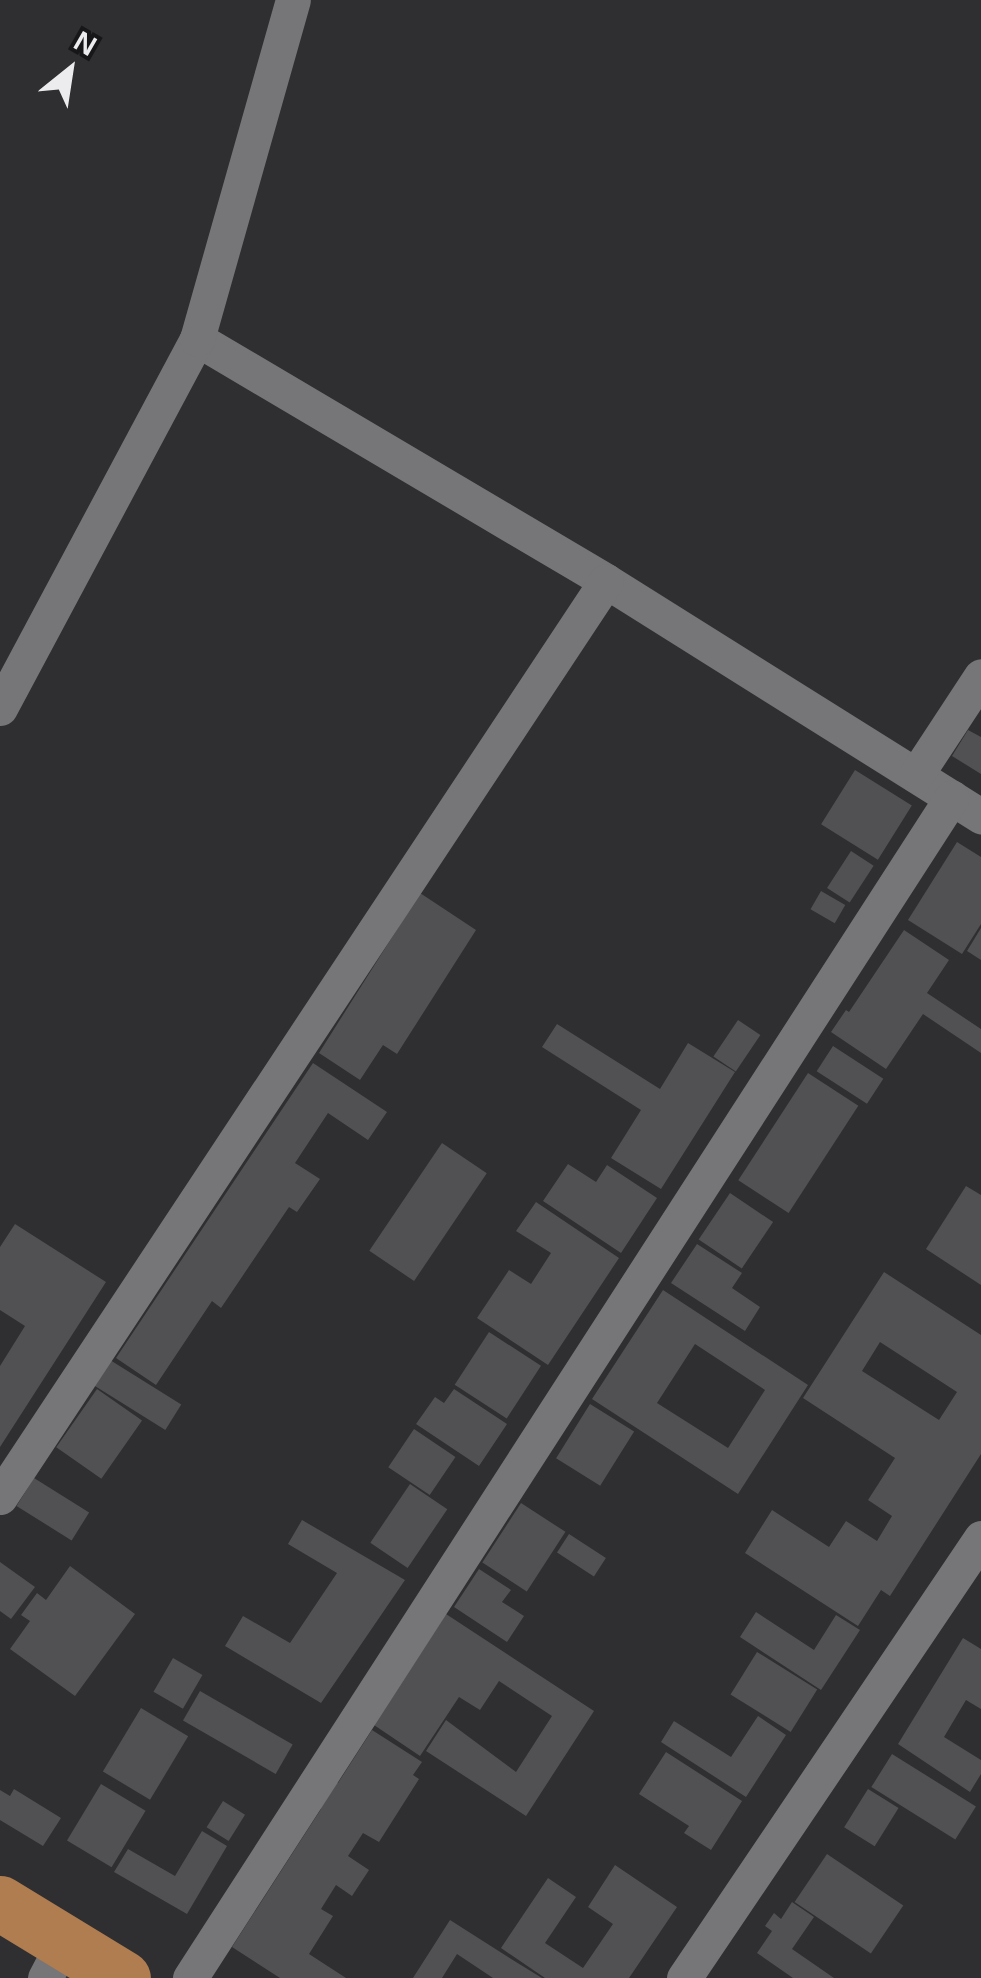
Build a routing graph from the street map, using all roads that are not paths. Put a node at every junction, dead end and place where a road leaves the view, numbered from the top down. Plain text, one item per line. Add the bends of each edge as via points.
1 (293, 0) edge
2 (196, 339) junction
3 (606, 581) junction
4 (981, 676) edge
5 (0, 708) edge
6 (916, 775) junction
7 (966, 806) edge
8 (0, 1496) edge
9 (981, 1538) edge
10 (0, 1903) edge
11 (55, 1960) edge
12 (123, 1978) edge
13 (190, 1978) edge
14 (684, 1978) edge

1 - 2 street
2 - 3 street
2 - 5 street
3 - 6 street
3 - 8 street
4 - 6 street
6 - 7 street
7 - 13 street
9 - 14 street
10 - 11 main road
11 - 12 main road

